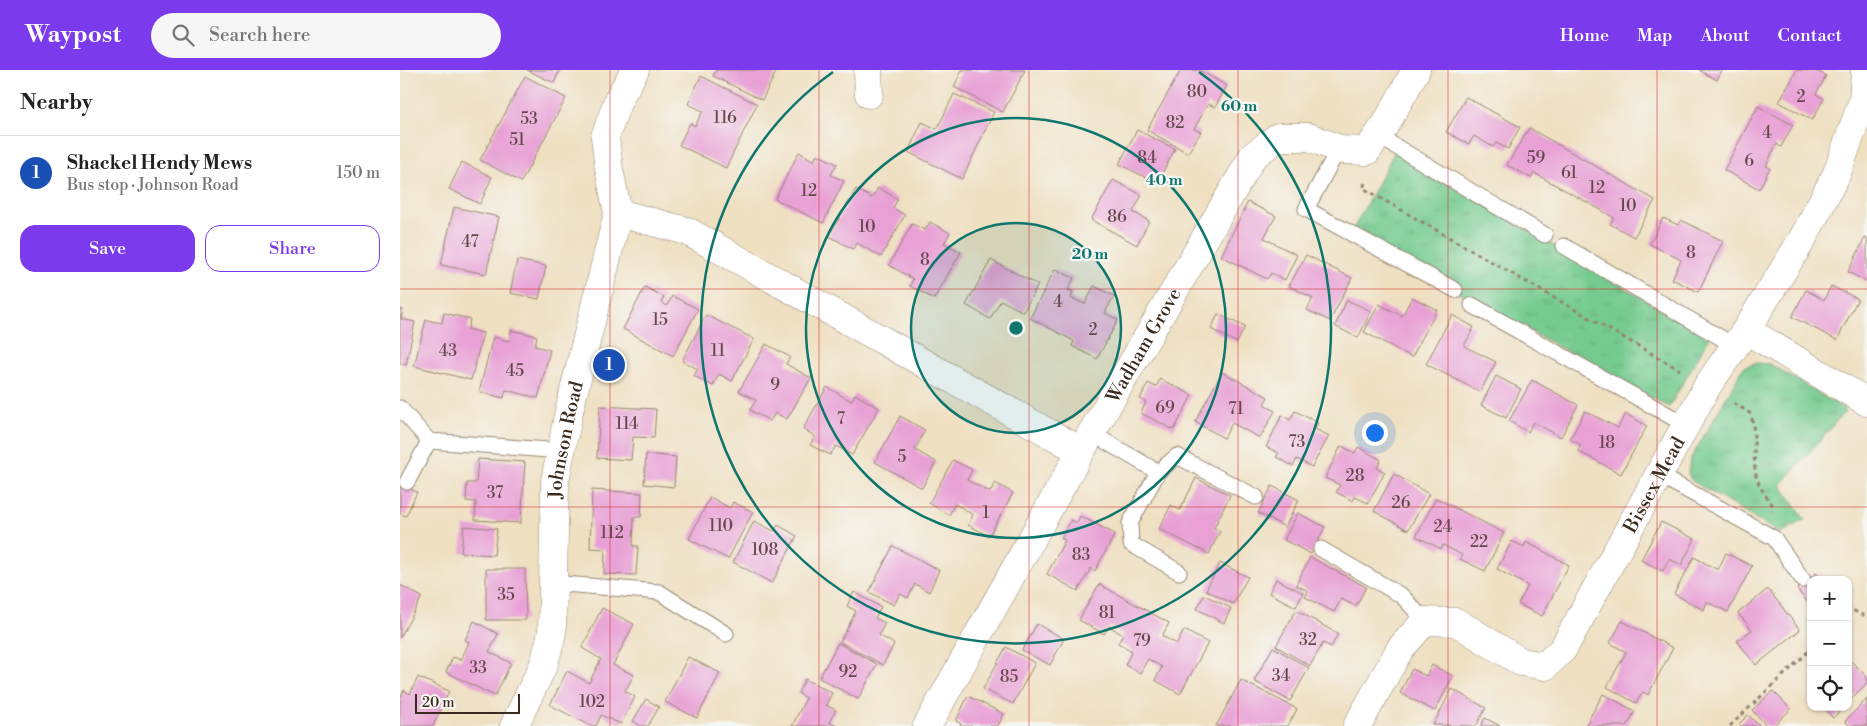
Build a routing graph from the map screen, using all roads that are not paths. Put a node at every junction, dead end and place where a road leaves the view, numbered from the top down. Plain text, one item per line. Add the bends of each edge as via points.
1 (635, 70) edge
2 (1416, 70) edge
3 (1864, 70) edge
4 (1864, 106) edge
5 (1372, 143) junction
6 (1338, 148) junction
7 (618, 213) junction
8 (1545, 235) dead end
9 (1564, 246) dead end
10 (1455, 290) dead end
11 (1472, 305) dead end
12 (1741, 338) junction
13 (1867, 402) edge
14 (400, 408) edge
15 (1686, 425) junction
16 (428, 441) junction
17 (1086, 442) junction
18 (561, 451) junction
19 (1158, 472) junction
20 (1658, 475) junction
21 (407, 482) dead end
22 (1256, 497) dead end
23 (1322, 550) dead end
24 (1179, 572) dead end
25 (1803, 580) dead end
26 (553, 583) junction
27 (1426, 621) junction
28 (726, 634) dead end
29 (514, 726) edge
30 (927, 726) edge
31 (1356, 726) edge

1 - 7 street, Johnson Road via 618,100 605,137
2 - 5 street
3 - 4 street, Bissex Mead
4 - 12 street, Bissex Mead via 1837,173 1802,240
5 - 6 street, Wadham Grove via 1342,150
5 - 8 lane
6 - 10 lane via 1306,208
6 - 17 street, Wadham Grove via 1309,137 1278,137 1253,156
7 - 17 street via 686,231
7 - 18 street, Johnson Road
9 - 12 lane
11 - 15 lane
12 - 13 street
12 - 15 street, Bissex Mead via 1708,385
14 - 16 lane
15 - 20 street, Bissex Mead
16 - 18 lane
16 - 21 lane
17 - 19 lane
17 - 30 street, Wadham Grove
18 - 26 street, Johnson Road via 555,481
19 - 22 lane via 1177,456
19 - 24 lane via 1130,523 1131,544
20 - 25 lane via 1774,538
20 - 27 street, Bissex Mead via 1563,649 1545,666 1521,662 1456,622
23 - 27 lane via 1402,596
26 - 28 lane via 660,592
26 - 29 street, Johnson Road via 552,633 544,664
27 - 31 street via 1400,649

